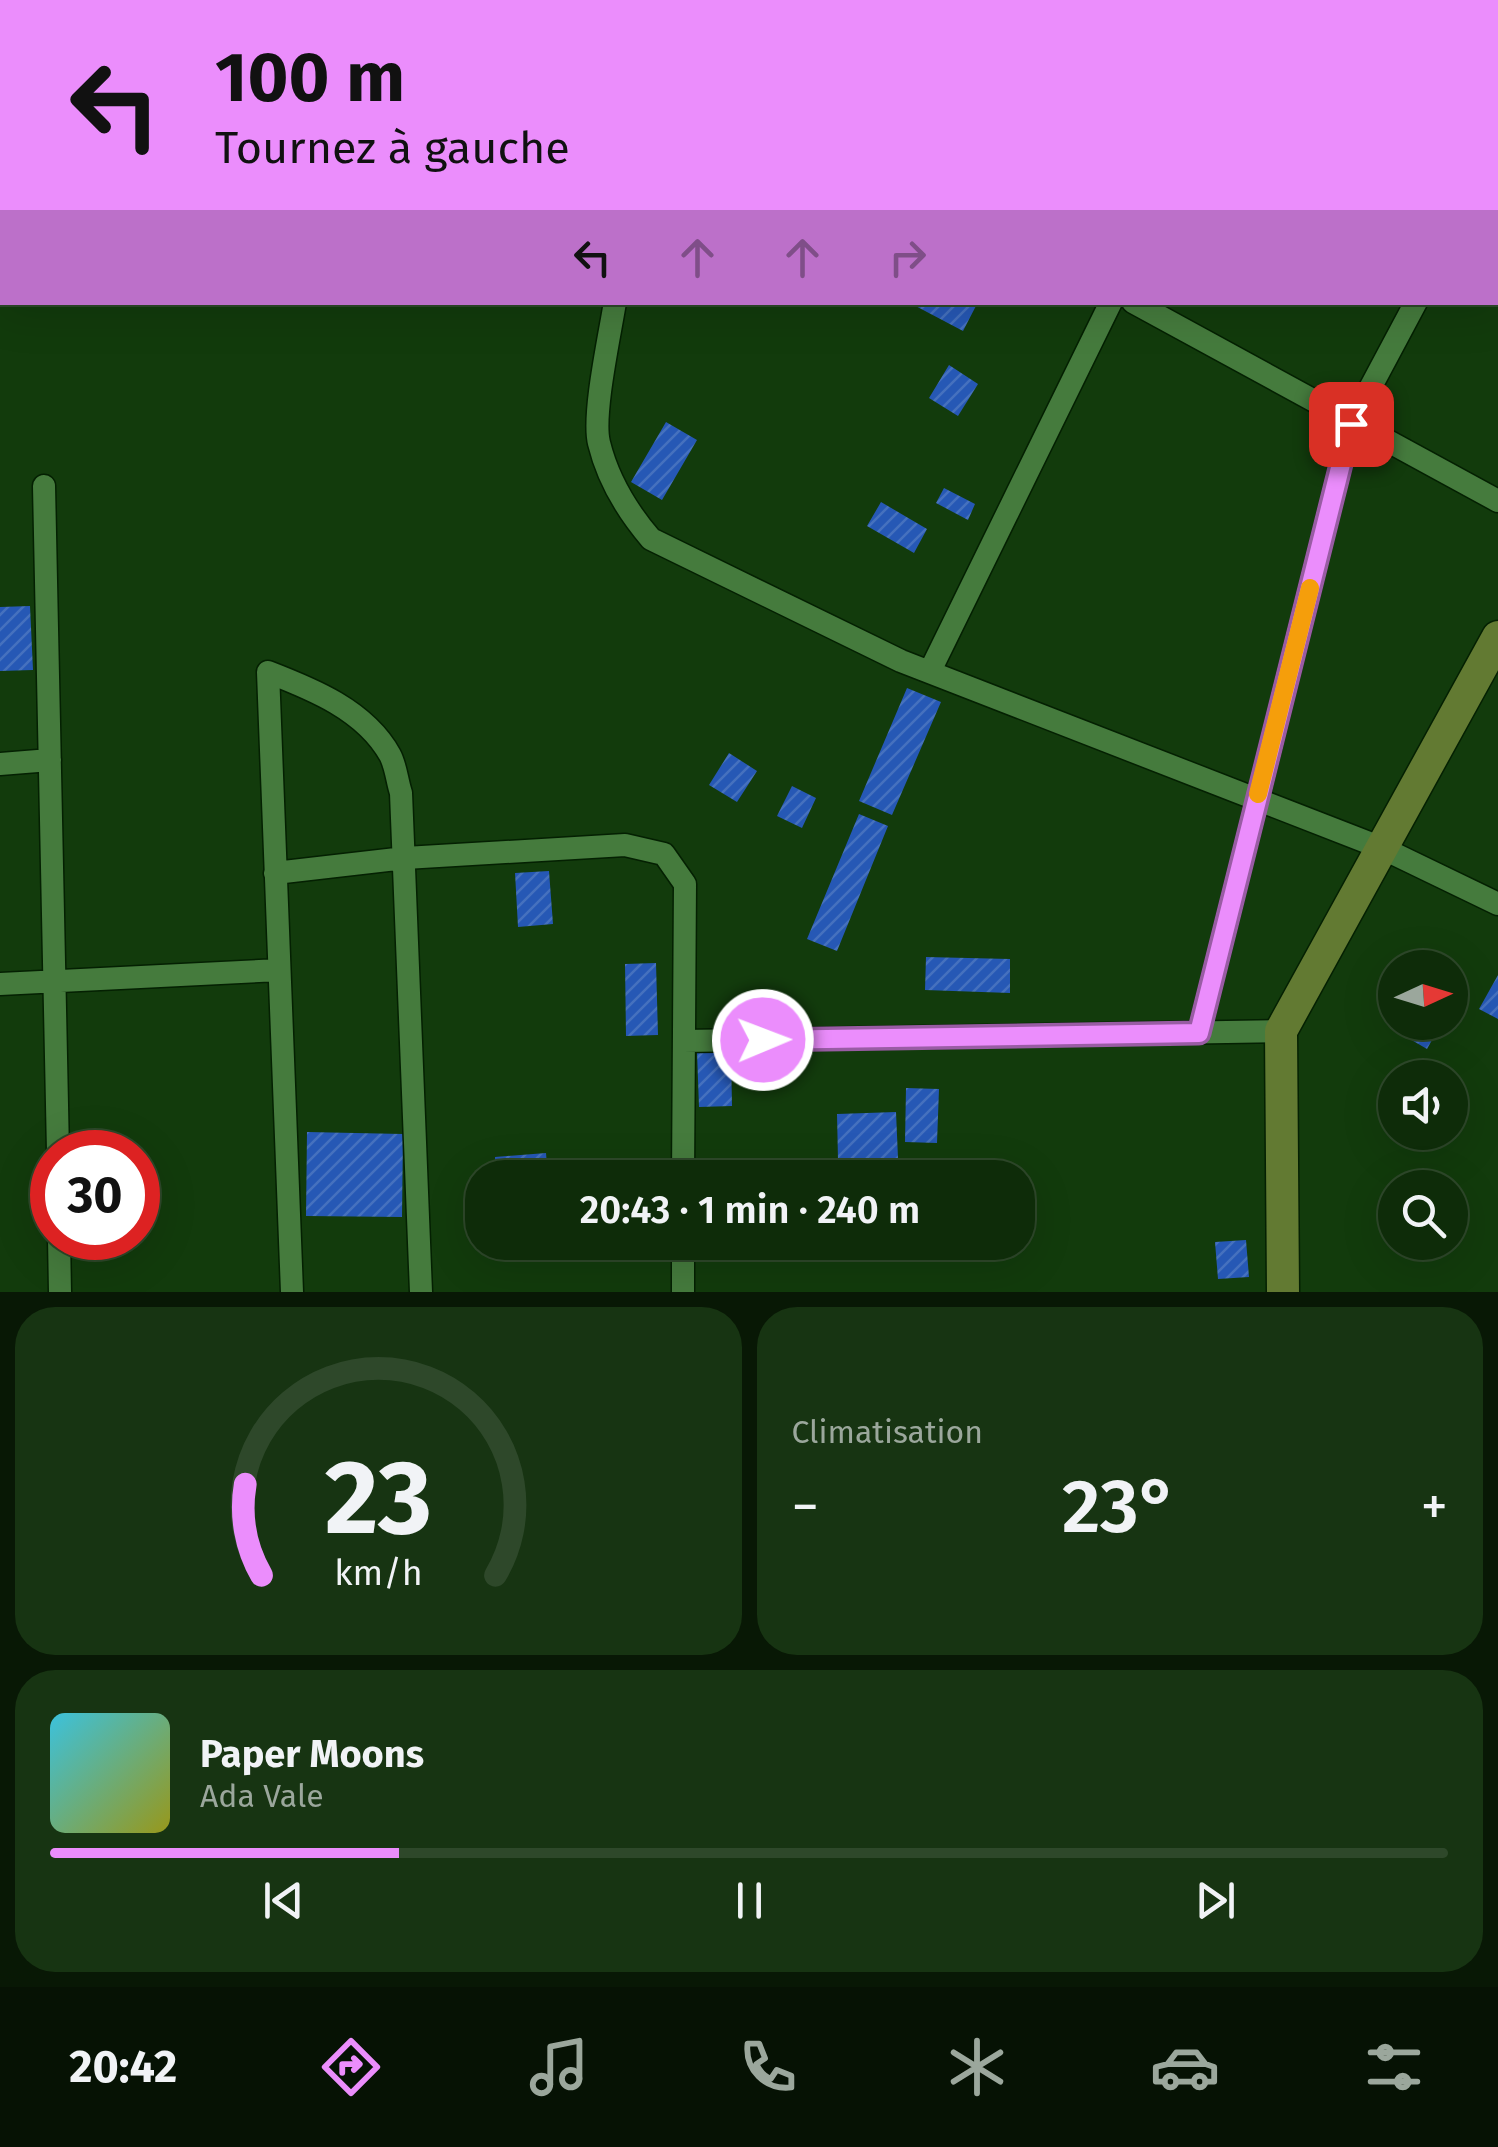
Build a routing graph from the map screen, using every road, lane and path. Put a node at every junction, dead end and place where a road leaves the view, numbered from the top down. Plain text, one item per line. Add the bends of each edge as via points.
1 (615, 305) edge
2 (1110, 305) edge
3 (1138, 305) edge
4 (1414, 305) edge
5 (1351, 424) junction
6 (44, 486) dead end
7 (1498, 501) edge
8 (1498, 637) edge
9 (930, 671) junction
10 (50, 760) junction
11 (0, 764) edge
12 (1257, 799) junction
13 (1382, 848) junction
14 (405, 858) junction
15 (275, 872) junction
16 (1498, 904) edge
17 (279, 970) junction
18 (54, 982) junction
19 (0, 984) edge
20 (1281, 1031) junction
21 (1199, 1033) junction
22 (684, 1041) junction
23 (57, 1130) edge
24 (683, 1160) edge
25 (59, 1260) edge
26 (683, 1260) edge
27 (60, 1292) edge
28 (292, 1292) edge
29 (421, 1292) edge
30 (683, 1292) edge
31 (1283, 1292) edge

1 - 9 street via 598,440 623,506 650,539
2 - 9 street
3 - 5 street
4 - 5 street
5 - 7 street
5 - 12 street
6 - 10 street
8 - 13 street
9 - 12 street
10 - 11 street
10 - 18 street
12 - 13 street
12 - 21 street
13 - 16 street
13 - 20 street
14 - 15 street
14 - 15 street via 390,755 322,693 268,672
14 - 22 street via 625,845 664,854 685,884
14 - 29 street
15 - 17 street
17 - 18 street
17 - 28 street
18 - 19 street
18 - 23 street
20 - 21 street
20 - 31 street
21 - 22 street
22 - 24 street
25 - 27 street
26 - 30 street

